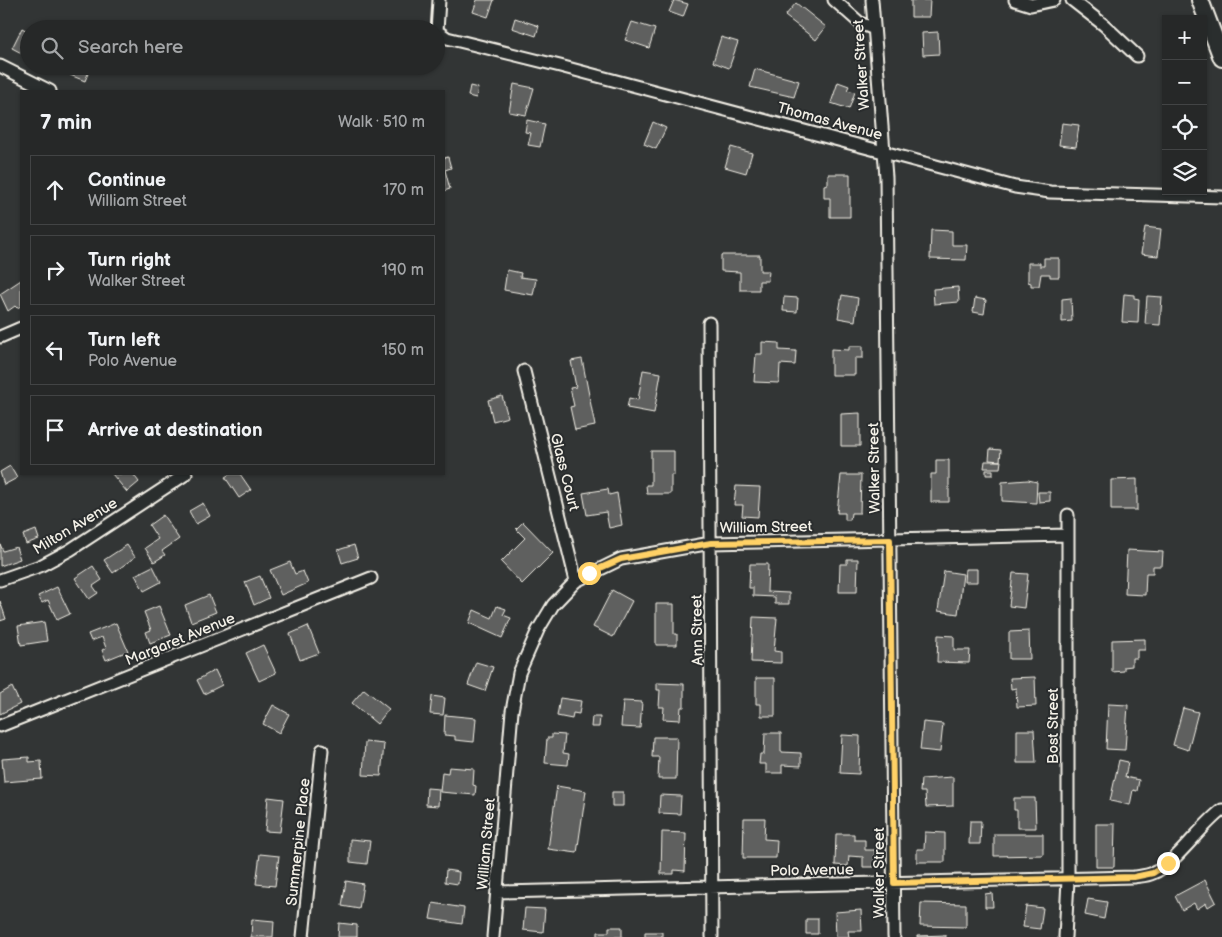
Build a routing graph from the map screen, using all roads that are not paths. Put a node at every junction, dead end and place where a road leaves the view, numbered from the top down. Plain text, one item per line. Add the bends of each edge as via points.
1 (439, 0) edge
2 (834, 0) edge
3 (872, 0) edge
4 (1016, 0) edge
5 (1054, 0) edge
6 (1072, 0) edge
7 (1200, 0) edge
8 (438, 20) edge
9 (874, 30) junction
10 (445, 37) edge
11 (1138, 56) dead end
12 (1222, 58) edge
13 (0, 66) edge
14 (48, 90) edge
15 (883, 151) junction
16 (1222, 197) edge
17 (709, 322) dead end
18 (20, 328) edge
19 (0, 337) edge
20 (524, 371) dead end
21 (184, 475) edge
22 (1068, 515) dead end
23 (1068, 535) junction
24 (890, 540) junction
25 (711, 543) junction
26 (371, 578) dead end
27 (0, 580) edge
28 (576, 581) junction
29 (0, 726) edge
30 (322, 750) dead end
31 (1222, 810) edge
32 (1068, 880) junction
33 (894, 883) junction
34 (713, 887) junction
35 (497, 892) junction
36 (303, 937) edge
37 (493, 937) edge
38 (712, 937) edge
39 (894, 937) edge
40 (1065, 937) edge

1 - 8 street
2 - 9 street via 860,23
3 - 9 street, Walker Street
4 - 5 street via 1031,5
6 - 11 street
7 - 12 street
9 - 15 street, Walker Street
10 - 15 street, Thomas Avenue
13 - 14 street
15 - 16 street, Thomas Avenue via 986,180 1050,192
15 - 24 street, Walker Street via 886,177
17 - 25 street, Ann Street
18 - 19 street
20 - 28 street, Glass Court
21 - 27 street, Milton Avenue via 70,550 40,566
22 - 23 street, Bost Street
23 - 24 street, William Street
23 - 32 street, Bost Street
24 - 25 street, William Street
24 - 33 street, Walker Street
25 - 28 street, William Street via 621,559
25 - 34 street, Ann Street
26 - 29 street, Margaret Avenue
28 - 35 street, William Street via 563,593 543,622 519,673 512,712
30 - 36 street, Summerpine Place
31 - 32 street, Polo Avenue via 1168,863 1153,873
32 - 33 street, Polo Avenue
32 - 40 street, Bost Street
33 - 34 street, Polo Avenue
33 - 39 street, Walker Street
34 - 35 street, Polo Avenue
34 - 38 street, Ann Street
35 - 37 street, William Street

